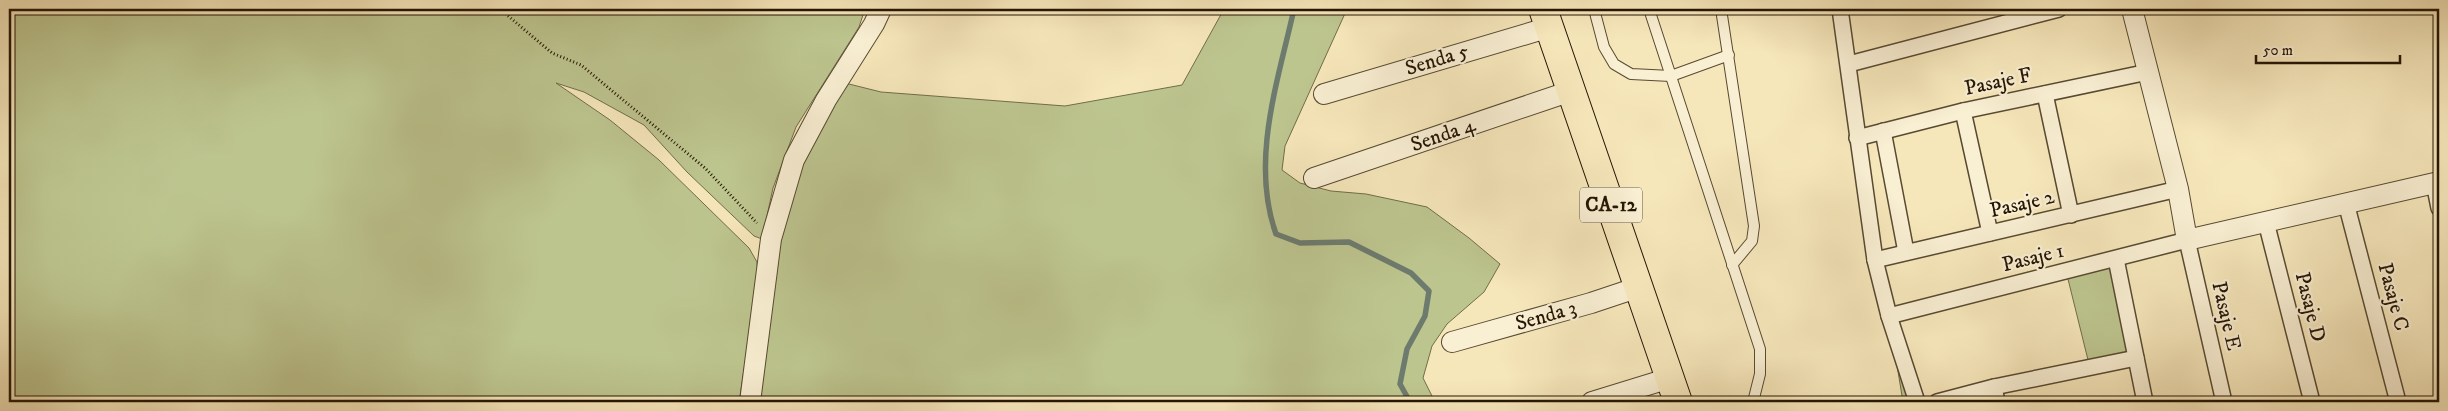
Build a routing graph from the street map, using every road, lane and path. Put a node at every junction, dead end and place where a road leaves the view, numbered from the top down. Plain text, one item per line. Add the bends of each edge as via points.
1 (500, 9) edge
2 (880, 9) edge
3 (1594, 9) edge
4 (1649, 9) edge
5 (1721, 9) edge
6 (1840, 9) edge
7 (2059, 9) edge
8 (2132, 9) edge
9 (1547, 18) edge
10 (1729, 55) junction
11 (1849, 64) junction
12 (2148, 72) junction
13 (1671, 76) junction
14 (1571, 91) junction
15 (1324, 94) dead end
16 (2045, 94) junction
17 (1963, 111) junction
18 (1883, 131) junction
19 (1857, 138) junction
20 (1314, 178) dead end
21 (2436, 183) edge
22 (2178, 189) junction
23 (2346, 203) junction
24 (2439, 208) edge
25 (2071, 214) junction
26 (2266, 222) junction
27 (1990, 233) junction
28 (771, 239) junction
29 (2187, 240) junction
30 (1906, 252) junction
31 (2116, 259) junction
32 (1875, 260) junction
33 (1732, 265) junction
34 (1639, 287) junction
35 (1890, 316) junction
36 (1452, 342) dead end
37 (2136, 358) junction
38 (1994, 387) junction
39 (1674, 390) edge
40 (750, 402) edge
41 (1592, 402) edge
42 (1753, 402) edge
43 (1917, 402) edge
44 (1937, 402) edge
45 (1998, 402) edge
46 (2145, 402) edge
47 (2224, 402) edge
48 (2312, 402) edge
49 (2398, 402) edge

1 - 28 path via 552,52 581,65 705,168
2 - 28 street via 794,160
3 - 13 lane via 1604,47 1614,64 1631,74
4 - 13 lane
5 - 10 lane
6 - 11 street
7 - 11 street
8 - 12 street
9 - 14 main road, CA-12
9 - 15 street, Senda 5
10 - 13 lane
10 - 33 lane via 1754,226 1752,241
11 - 19 street
12 - 16 street, Pasaje F
12 - 22 street
13 - 33 lane
14 - 20 street, Senda 4
14 - 34 main road, CA-12
16 - 17 street, Pasaje F
16 - 25 street
17 - 18 street, Pasaje F
17 - 27 street
18 - 19 street, Pasaje F
18 - 30 street
19 - 32 street
21 - 23 street
21 - 24 street
22 - 25 street, Pasaje 2
22 - 29 street
23 - 26 street
23 - 49 street, Pasaje C
25 - 27 street, Pasaje 2
26 - 29 street
26 - 48 street, Pasaje D
27 - 30 street, Pasaje 2
28 - 40 street
29 - 31 street, Pasaje 1
29 - 47 street, Pasaje E
30 - 32 street, Pasaje 2
31 - 35 street, Pasaje 1
31 - 37 street
32 - 35 street
33 - 42 lane via 1760,349 1760,374
34 - 36 street, Senda 3
34 - 39 main road, CA-12
35 - 43 street
37 - 38 street
37 - 46 street
38 - 44 street
38 - 45 street
39 - 41 street

